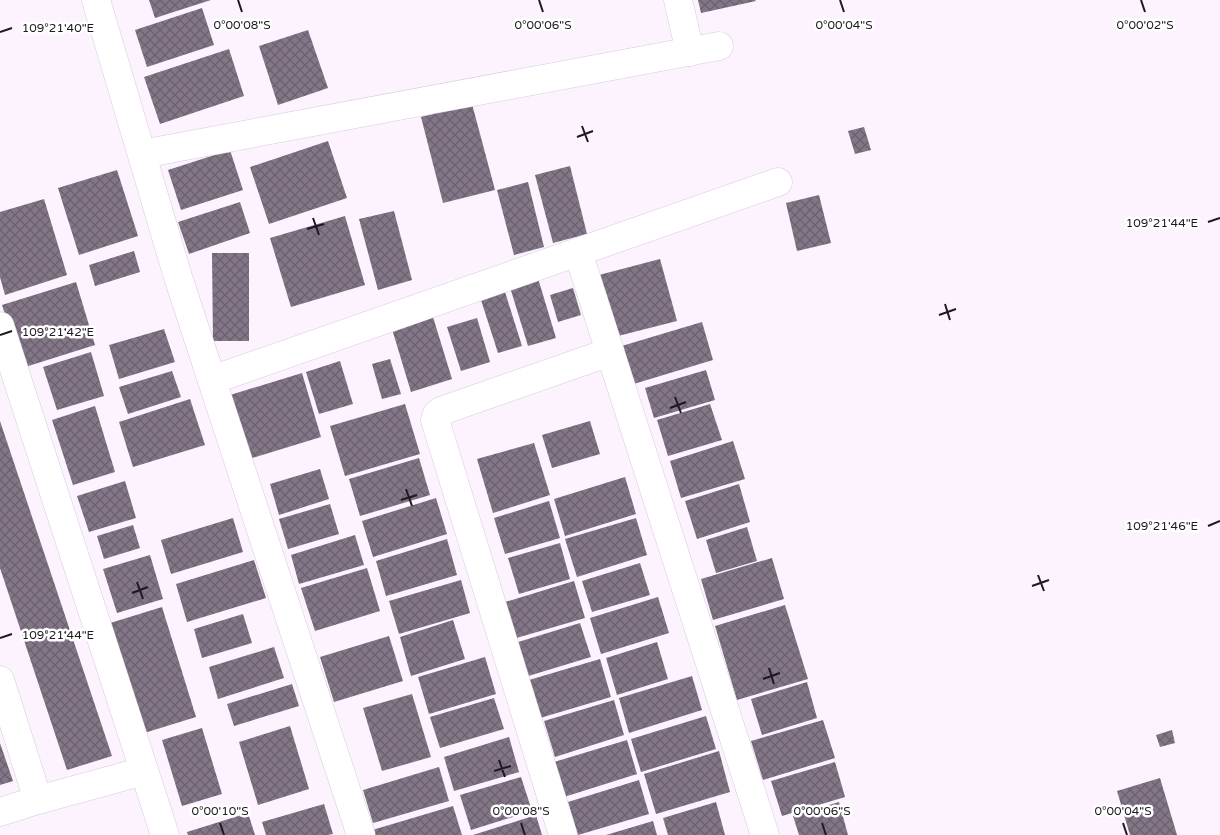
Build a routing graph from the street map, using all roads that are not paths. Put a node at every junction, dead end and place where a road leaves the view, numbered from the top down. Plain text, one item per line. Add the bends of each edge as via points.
1 (96, 0) edge
2 (678, 0) edge
3 (719, 46) dead end
4 (690, 52) junction
5 (142, 154) junction
6 (778, 182) dead end
7 (578, 252) junction
8 (0, 326) edge
9 (610, 352) junction
10 (212, 380) junction
11 (0, 680) edge
12 (144, 771) junction
13 (38, 800) junction
14 (0, 812) edge
15 (0, 828) edge
16 (2, 835) edge
17 (165, 835) edge
18 (361, 835) edge
19 (563, 835) edge
20 (765, 835) edge

1 - 5 street
2 - 4 street
3 - 4 street
4 - 5 street
5 - 10 street
6 - 7 street
7 - 9 street
7 - 10 street
8 - 12 street
9 - 19 street via 441,411 435,420
9 - 20 street
10 - 18 street
11 - 13 street
12 - 13 street
12 - 17 street
13 - 14 street
15 - 16 street

